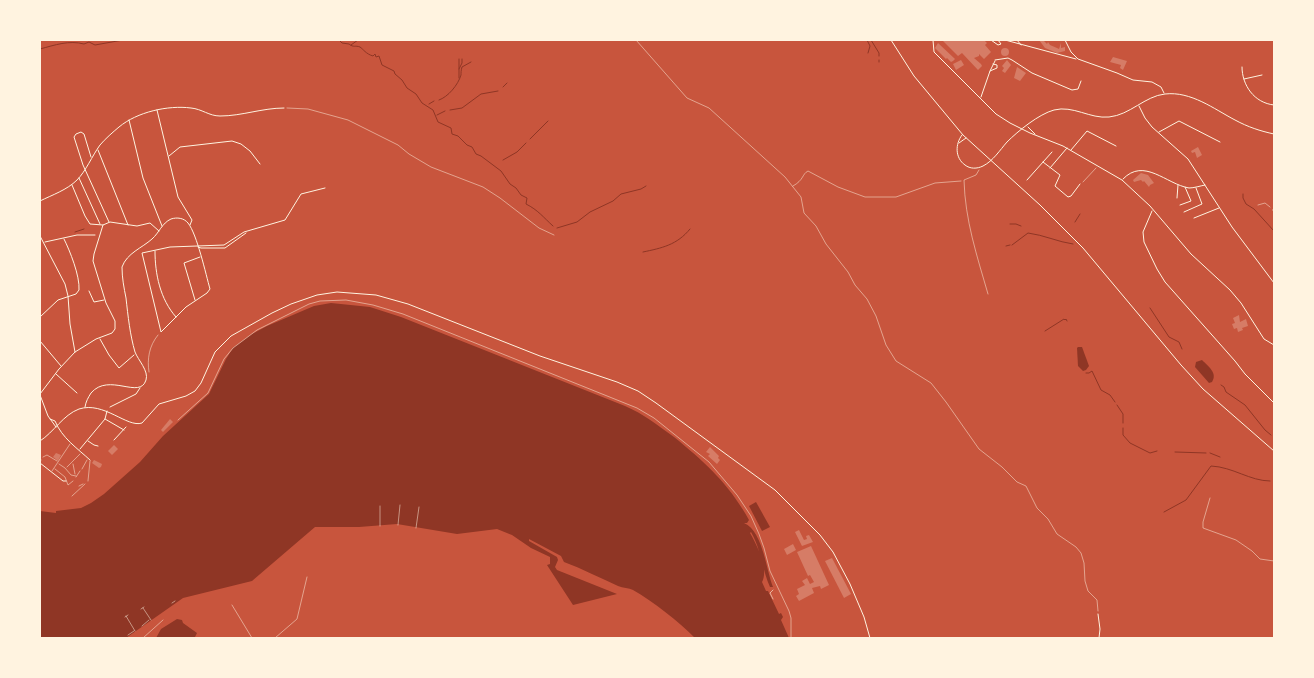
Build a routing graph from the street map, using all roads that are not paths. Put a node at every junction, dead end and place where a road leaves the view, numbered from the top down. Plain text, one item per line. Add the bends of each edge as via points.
1 (891, 40) edge
2 (933, 40) edge
3 (991, 40) edge
4 (998, 40) edge
5 (1005, 40) edge
6 (1017, 40) edge
7 (1065, 40) edge
8 (1022, 46) junction
9 (1078, 59) junction
10 (995, 60) junction
11 (999, 62) dead end
12 (993, 64) junction
13 (1242, 67) dead end
14 (991, 71) junction
15 (1262, 75) dead end
16 (1244, 80) junction
17 (1081, 82) dead end
18 (1164, 94) junction
19 (980, 97) junction
20 (1138, 104) junction
21 (1274, 105) edge
22 (284, 108) road end
23 (156, 109) junction
24 (128, 120) junction
25 (1027, 126) junction
26 (1023, 129) junction
27 (1158, 133) junction
28 (1035, 134) junction
29 (1274, 134) edge
30 (963, 135) junction
31 (967, 138) junction
32 (1220, 142) dead end
33 (958, 143) junction
34 (1116, 146) dead end
35 (1067, 148) junction
36 (98, 149) junction
37 (1071, 150) junction
38 (1052, 152) dead end
39 (168, 157) junction
40 (92, 158) junction
41 (1043, 162) junction
42 (260, 164) dead end
43 (85, 168) junction
44 (979, 168) junction
45 (1050, 168) junction
46 (79, 178) junction
47 (1027, 180) dead end
48 (1122, 180) junction
49 (72, 184) junction
50 (1080, 184) road end
51 (1178, 184) junction
52 (1205, 185) junction
53 (1185, 186) junction
54 (1196, 187) junction
55 (325, 188) dead end
56 (1177, 198) dead end
57 (40, 200) edge
58 (1180, 205) dead end
59 (1219, 208) junction
60 (1153, 210) junction
61 (1184, 212) dead end
62 (1194, 218) dead end
63 (109, 222) junction
64 (102, 225) junction
65 (128, 225) junction
66 (190, 225) junction
67 (162, 226) junction
68 (159, 231) junction
69 (95, 235) dead end
70 (40, 236) edge
71 (64, 239) junction
72 (41, 240) edge
73 (44, 242) junction
74 (198, 247) junction
75 (155, 250) junction
76 (200, 257) junction
77 (1274, 283) edge
78 (89, 292) dead end
79 (988, 294) dead end
80 (68, 296) junction
81 (105, 300) junction
82 (195, 301) junction
83 (40, 317) edge
84 (176, 317) junction
85 (99, 338) junction
86 (40, 341) edge
87 (1274, 345) edge
88 (75, 352) junction
89 (136, 354) junction
90 (62, 366) junction
91 (56, 373) junction
92 (140, 388) junction
93 (77, 393) dead end
94 (40, 394) edge
95 (41, 401) edge
96 (1274, 403) edge
97 (110, 407) dead end
98 (85, 408) junction
99 (107, 411) junction
100 (105, 419) junction
101 (56, 427) junction
102 (126, 427) dead end
103 (124, 430) junction
104 (87, 440) junction
105 (114, 440) dead end
106 (40, 441) edge
107 (71, 443) junction
108 (98, 446) dead end
109 (79, 449) junction
110 (1274, 451) edge
111 (82, 452) junction
112 (43, 457) dead end
113 (89, 459) junction
114 (40, 462) edge
115 (58, 463) junction
116 (73, 463) junction
117 (69, 466) junction
118 (54, 468) junction
119 (65, 468) junction
120 (82, 469) dead end
121 (74, 470) junction
122 (80, 471) dead end
123 (52, 472) junction
124 (76, 476) junction
125 (66, 481) dead end
126 (73, 481) dead end
127 (88, 481) dead end
128 (1210, 498) dead end
129 (1274, 561) edge
130 (1098, 614) road end
131 (163, 620) dead end
132 (143, 638) edge
133 (870, 638) edge
134 (1099, 638) edge

1 - 30 street via 914,76
2 - 19 street via 934,52
3 - 4 street via 998,46 1001,44
5 - 8 street
6 - 8 street
7 - 9 street
8 - 9 street
9 - 18 street via 1133,80 1152,82 1162,87
10 - 11 street
10 - 12 street
10 - 17 street via 1008,58 1032,73 1072,90 1078,89
12 - 14 street
12 - 14 street via 998,67
13 - 16 street
14 - 19 street
15 - 16 street
16 - 21 street via 1254,97
18 - 20 street
18 - 29 street via 1189,96 1258,131
19 - 26 street via 996,114
20 - 25 street via 1110,117 1061,109 1041,116
20 - 27 street via 1144,118
22 - 23 street via 221,116 190,108
23 - 24 street
23 - 39 street
24 - 36 street
24 - 67 street via 143,178
25 - 26 street
25 - 28 street
26 - 28 street
26 - 44 street
27 - 32 street via 1179,121
27 - 52 street via 1188,159
28 - 35 street
30 - 31 street
30 - 33 street
31 - 33 street
31 - 110 street via 1083,248 1203,389
33 - 44 street via 961,162 970,168
34 - 37 street via 1087,131
35 - 37 street
35 - 45 street
36 - 40 street
36 - 65 street
37 - 48 street
38 - 41 street
39 - 42 street via 180,147 232,141 246,148
39 - 66 street via 178,197 192,220
40 - 43 street
40 - 43 street via 84,134 74,135
41 - 45 street
41 - 47 street
43 - 46 street
43 - 63 street
44 - 79 street via 976,175 964,180 972,242
45 - 50 street via 1060,175 1056,188 1068,197
46 - 49 street
46 - 64 street
48 - 51 street via 1128,173 1138,170
48 - 60 street
49 - 57 street
49 - 64 street via 88,222
51 - 53 street
51 - 56 street
52 - 54 street
52 - 59 street
53 - 54 street
53 - 58 street via 1190,201
54 - 61 street via 1202,204
55 - 74 street via 301,194 285,220 247,231 226,245
59 - 62 street
59 - 77 street
60 - 87 street via 1191,254 1230,290 1264,339
60 - 96 street via 1143,232 1144,242 1163,280
63 - 64 street
63 - 65 street
64 - 81 street via 93,256
65 - 68 street via 152,223
66 - 67 street via 176,218
66 - 74 street
67 - 68 street
68 - 89 street via 128,256 122,267
69 - 71 street
70 - 72 street
71 - 73 street
71 - 80 street via 79,286 77,292
72 - 73 street
73 - 80 street
74 - 75 street
74 - 76 street
75 - 84 street via 155,266 163,296
75 - 84 street via 142,255 161,332
76 - 82 street via 210,289
76 - 82 street via 184,263
78 - 81 street via 94,302
80 - 83 street via 56,301
80 - 88 street
81 - 85 street via 115,329
82 - 84 street
85 - 88 street
85 - 89 street via 119,368
86 - 90 street
88 - 90 street
89 - 92 street via 146,376
90 - 91 street
91 - 93 street
91 - 94 street
92 - 97 street via 138,393
92 - 98 street via 102,385 88,398
94 - 95 street
95 - 101 street
98 - 99 street
98 - 101 street via 71,413
99 - 100 street
99 - 133 street via 140,424 159,404 195,392 215,352 226,340 272,313 310,297 337,292 366,293 408,304 532,353 617,382 656,403 766,483 820,535 850,584
100 - 103 street
100 - 104 street
101 - 106 street
101 - 107 street
102 - 103 street
103 - 105 street
104 - 108 street
104 - 109 street
107 - 109 street
107 - 115 street
109 - 111 street
111 - 113 street
111 - 116 street
112 - 115 street
113 - 120 street
113 - 127 street
114 - 123 street
115 - 118 street
115 - 119 street
116 - 117 street
116 - 121 street
117 - 119 street
117 - 121 street
118 - 123 street
118 - 126 street via 65,477 68,485
119 - 124 street via 71,476
121 - 124 street
122 - 124 street
123 - 125 street
128 - 129 street via 1204,528 1236,540 1260,559
130 - 134 street
131 - 132 street

